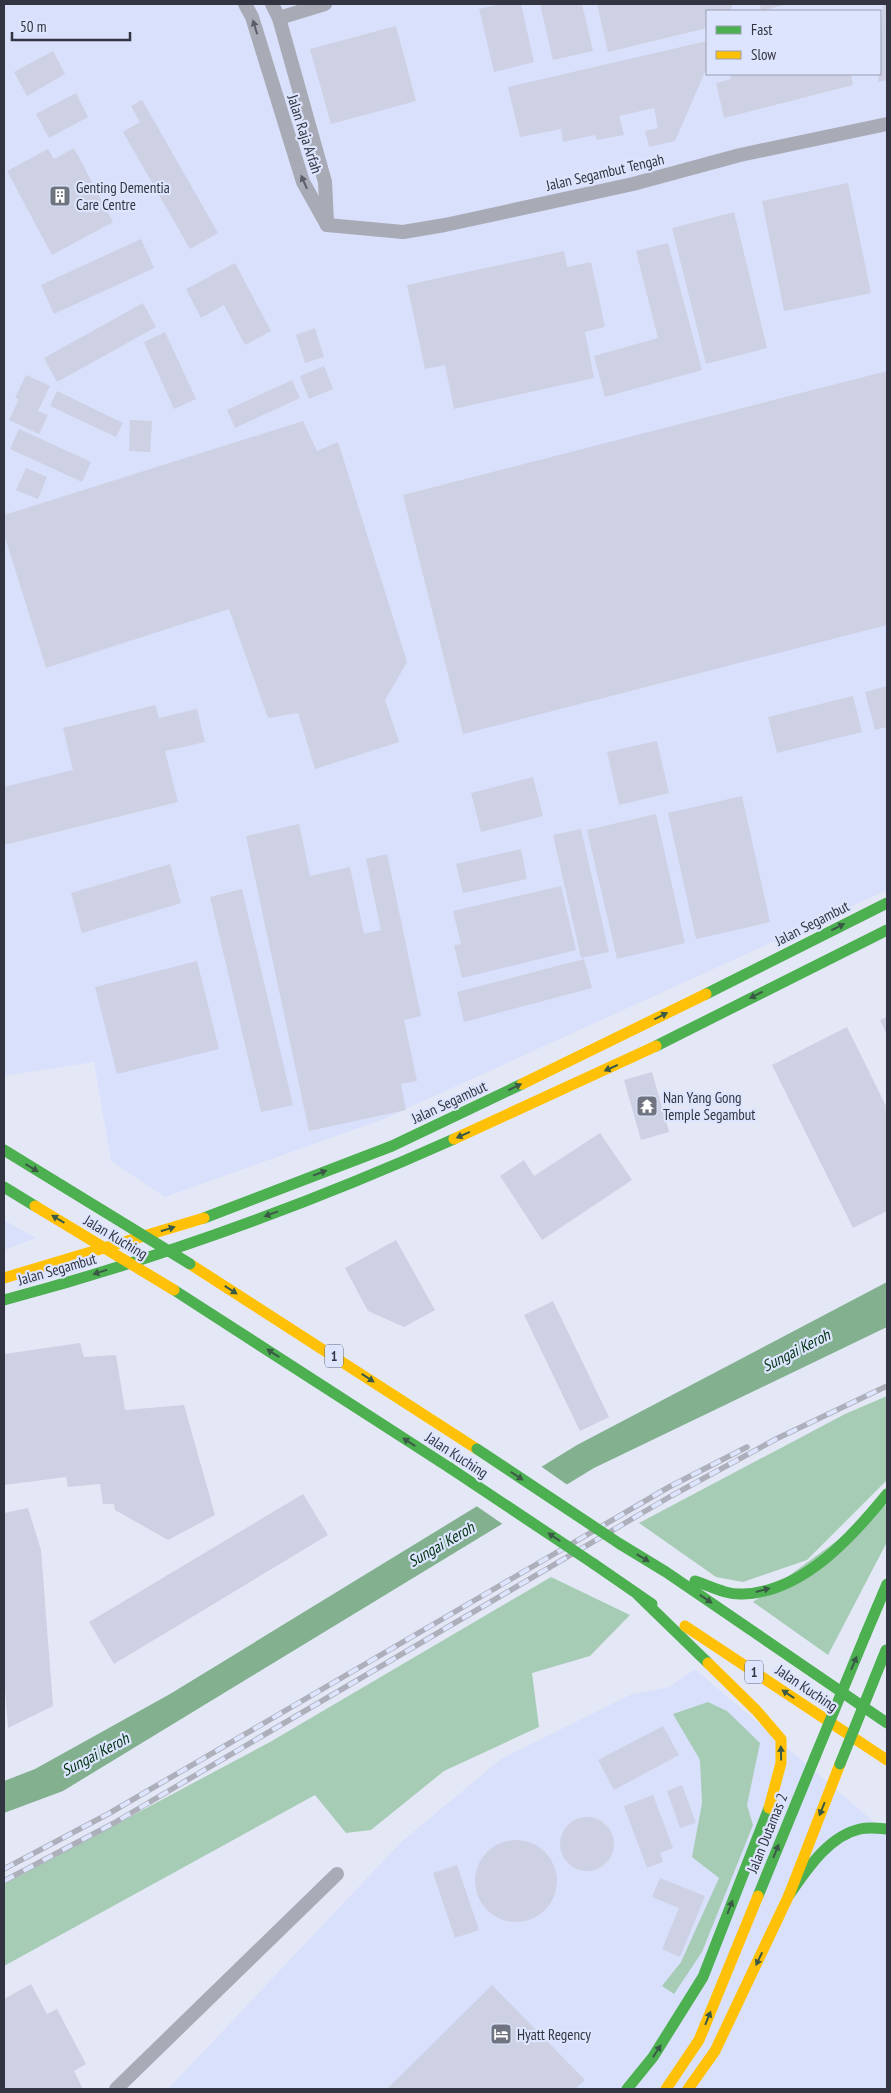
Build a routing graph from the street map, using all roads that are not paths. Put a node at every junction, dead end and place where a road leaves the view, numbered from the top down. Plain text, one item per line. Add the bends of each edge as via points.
1 (245, 4) edge
2 (272, 4) edge
3 (325, 4) edge
4 (279, 18) junction
5 (887, 124) edge
6 (327, 225) junction
7 (887, 903) edge
8 (887, 930) edge
9 (4, 1150) edge
10 (4, 1187) edge
11 (4, 1278) edge
12 (4, 1300) edge
13 (887, 1494) edge
14 (666, 1572) junction
15 (887, 1584) edge
16 (638, 1594) junction
17 (887, 1649) edge
18 (887, 1723) edge
19 (887, 1760) edge
20 (887, 1829) edge
21 (337, 1874) dead end
22 (789, 1895) junction
23 (116, 2089) edge
24 (627, 2089) edge
25 (666, 2089) edge
26 (688, 2089) edge

6 -> 1 street, Jalan Raja Arfah via 302,182 252,17
2 - 4 street, Jalan Raja Arfah
3 - 4 street
4 - 6 street, Jalan Raja Arfah via 325,182
5 - 6 street, Jalan Segambut Tengah via 740,155 633,184 445,225 403,232
11 -> 7 main road, Jalan Segambut via 207,1217 392,1146
8 -> 12 main road, Jalan Segambut via 634,1058 384,1170 216,1234
9 -> 14 main road, Jalan Kuching / 1, bridge via 190,1264
16 -> 10 main road, Jalan Kuching / 1, bridge via 174,1290
14 -> 13 main road via 730,1593 744,1594 771,1588 823,1560 868,1518
14 -> 18 main road, Jalan Kuching / 1
25 -> 15 main road, Jalan Dutamas 2, bridge via 699,2040
19 -> 16 main road, Jalan Kuching / 1
24 -> 16 main road via 652,2057 703,1977 769,1809 781,1763 780,1739 774,1731
17 -> 22 main road, bridge
20 - 22 main road via 858,1829 848,1834 808,1869
21 - 23 street
22 -> 26 main road via 715,2051

